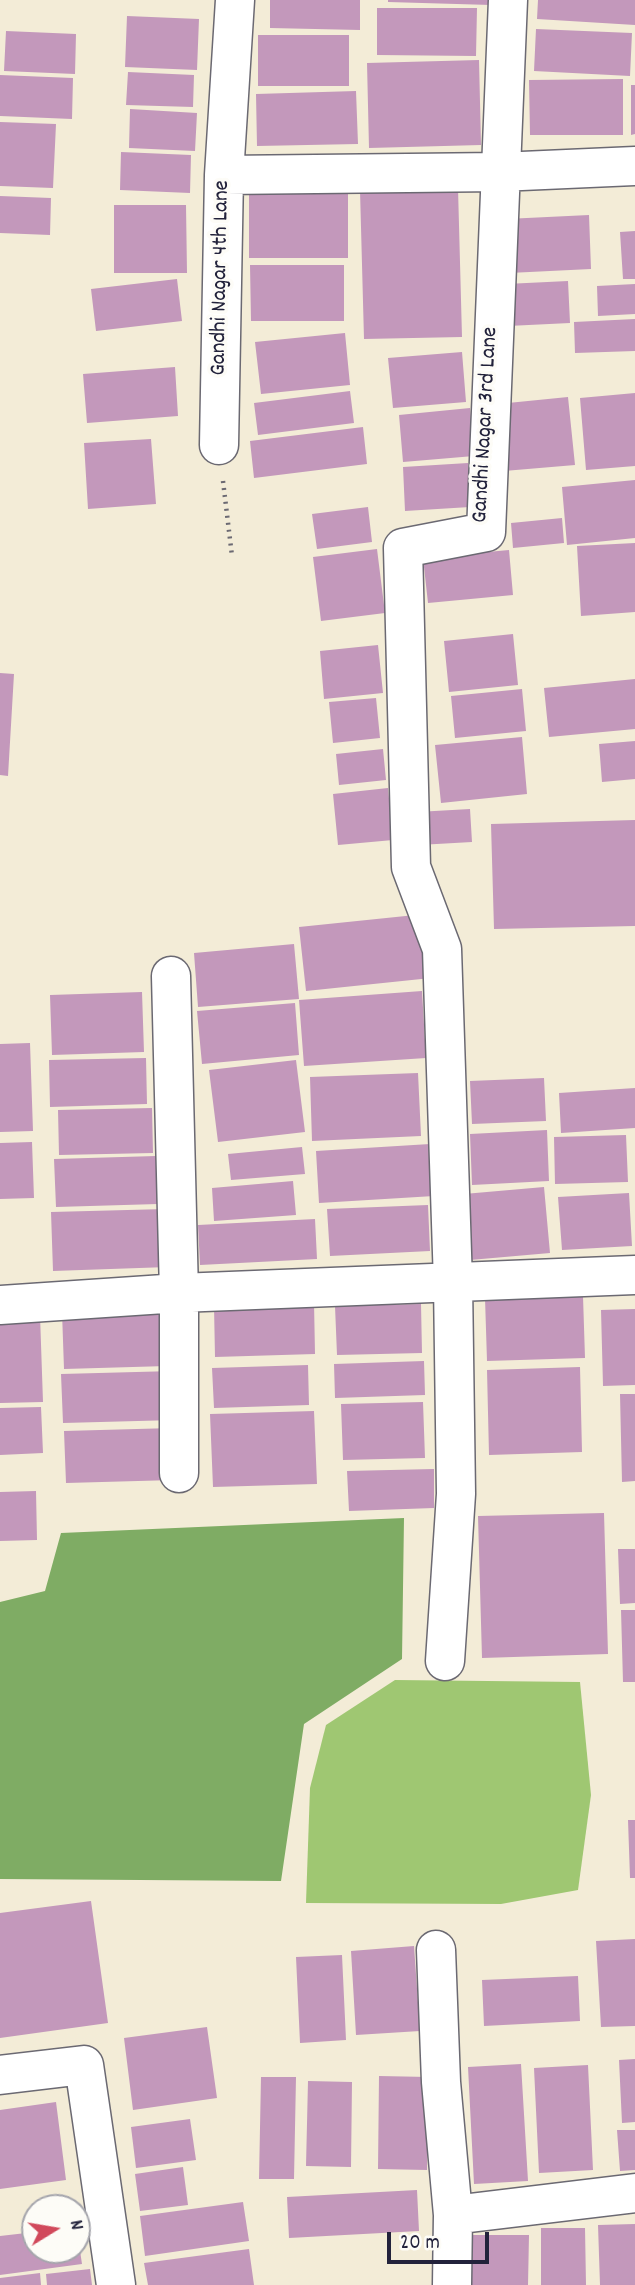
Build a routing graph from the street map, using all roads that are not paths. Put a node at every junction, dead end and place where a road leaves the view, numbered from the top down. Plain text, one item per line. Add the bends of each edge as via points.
1 (235, 0) edge
2 (508, 0) edge
3 (635, 166) edge
4 (499, 172) junction
5 (224, 175) junction
6 (219, 445) road end
7 (171, 976) dead end
8 (635, 1275) edge
9 (453, 1283) junction
10 (179, 1293) junction
11 (0, 1305) edge
12 (179, 1473) dead end
13 (446, 1661) dead end
14 (436, 1950) dead end
15 (0, 2075) edge
16 (635, 2193) edge
17 (453, 2215) junction
18 (116, 2285) edge
19 (452, 2285) edge

1 - 5 street, Gandhi Nagar 4th Lane
2 - 4 street, Gandhi Nagar 3rd Lane
3 - 4 street
4 - 5 street
4 - 9 street, Gandhi Nagar 3rd Lane via 486,532 403,548 411,867 442,949
5 - 6 street, Gandhi Nagar 4th Lane
7 - 10 street
8 - 9 street
9 - 10 street
9 - 13 street via 456,1494
10 - 11 street
10 - 12 street
14 - 17 street
15 - 18 street via 84,2065
16 - 17 street
17 - 19 street

